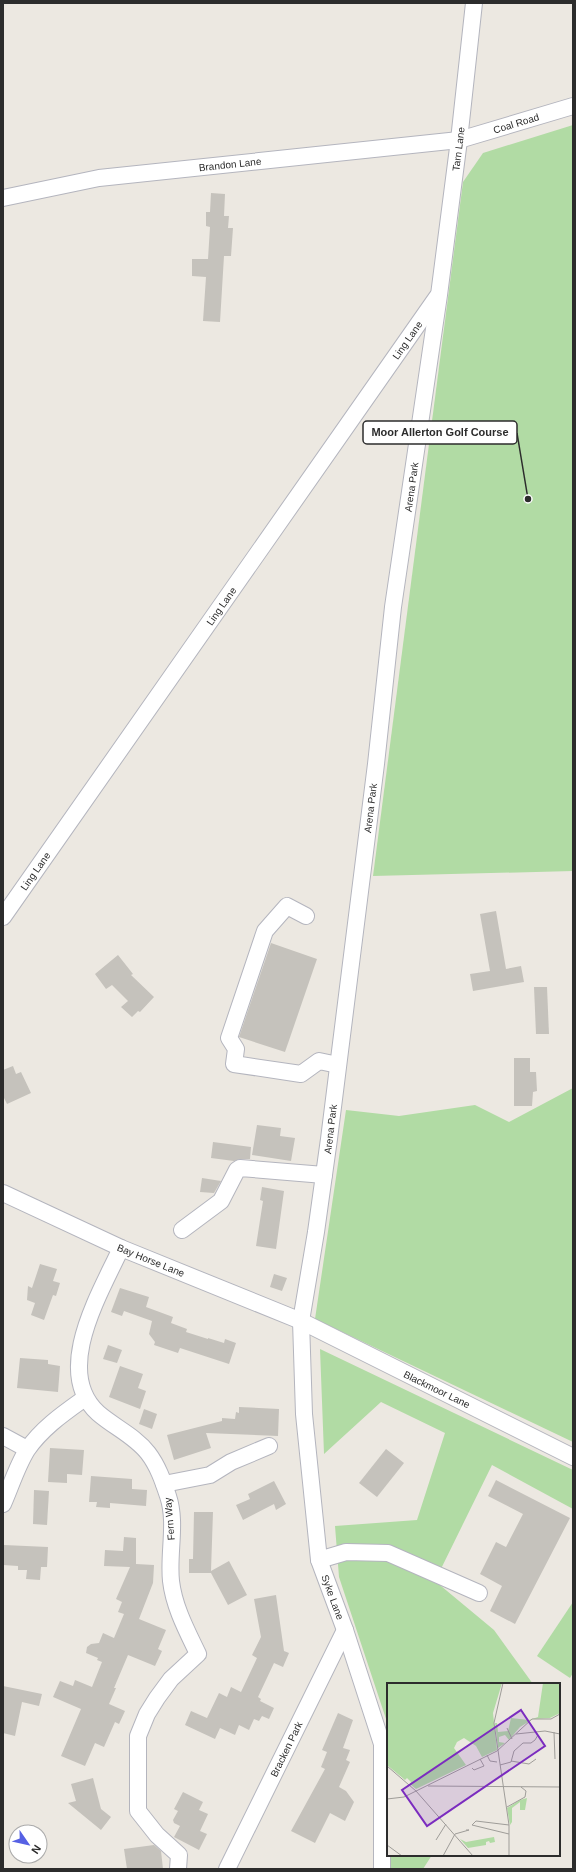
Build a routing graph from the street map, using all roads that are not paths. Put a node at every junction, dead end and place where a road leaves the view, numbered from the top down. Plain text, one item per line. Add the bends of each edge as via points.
1 (474, 3) edge
2 (573, 106) edge
3 (459, 140) junction
4 (3, 198) edge
5 (439, 294) junction
6 (306, 916) dead end
7 (3, 917) edge
8 (338, 1065) junction
9 (324, 1175) junction
10 (3, 1193) edge
11 (182, 1230) dead end
12 (121, 1248) junction
13 (301, 1321) junction
14 (85, 1398) junction
15 (3, 1436) edge
16 (270, 1446) dead end
17 (27, 1449) junction
18 (573, 1457) edge
19 (164, 1484) junction
20 (3, 1504) edge
21 (319, 1560) junction
22 (479, 1593) dead end
23 (345, 1630) junction
24 (178, 1869) edge
25 (227, 1869) edge
26 (382, 1869) edge

1 - 3 street, Tarn Lane
2 - 3 street, Coal Road
3 - 4 street, Brandon Lane via 99,178
3 - 5 street, Tarn Lane
5 - 7 street, Ling Lane
5 - 8 street, Arena Park via 393,607
6 - 8 street via 287,906 265,931 229,1038 236,1049 234,1064 301,1074 319,1061
8 - 9 street, Arena Park
9 - 11 street via 240,1168 221,1201
9 - 13 street, Arena Park
10 - 12 street, Bay Horse Lane
12 - 13 street, Bay Horse Lane
12 - 14 street, Fern Way via 86,1324 79,1359 80,1379
13 - 18 street, Blackmoor Lane
13 - 21 street, Syke Lane via 304,1414
14 - 17 street via 60,1416
14 - 19 street, Fern Way via 98,1412 147,1452
15 - 17 street
16 - 19 street via 231,1462 210,1475
17 - 20 street
19 - 24 street, Fern Way via 169,1499 172,1526 171,1580 184,1625 198,1654 171,1679 147,1714 138,1736 138,1811 157,1836 179,1854
21 - 22 street via 346,1552 388,1553
21 - 23 street, Syke Lane
23 - 25 street, Bracken Park
23 - 26 street, Syke Lane via 382,1744

